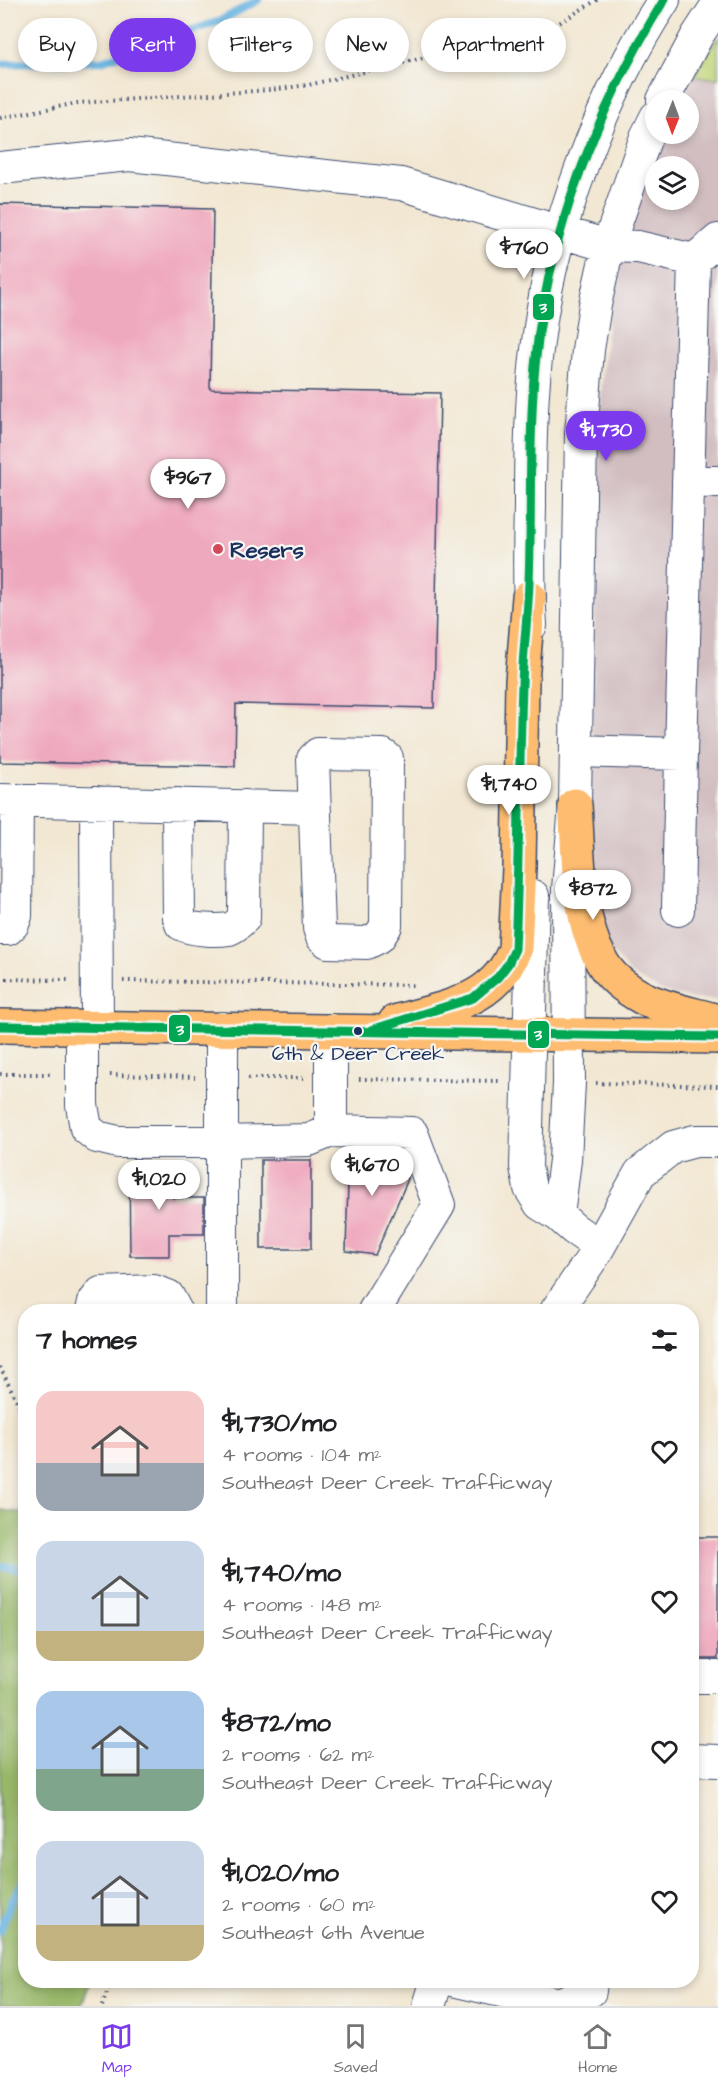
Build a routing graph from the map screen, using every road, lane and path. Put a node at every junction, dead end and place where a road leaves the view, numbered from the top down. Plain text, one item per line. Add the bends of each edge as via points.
1 (597, 0) edge
2 (664, 0) edge
3 (718, 4) edge
4 (668, 90) edge
5 (0, 118) edge
6 (645, 140) edge
7 (0, 168) edge
8 (561, 233) junction
9 (718, 240) edge
10 (609, 246) junction
11 (694, 260) junction
12 (703, 482) edge
13 (529, 597) junction
14 (576, 751) junction
15 (681, 754) junction
16 (8, 800) edge
17 (96, 802) junction
18 (178, 804) junction
19 (575, 805) junction
20 (245, 806) junction
21 (314, 808) junction
22 (678, 910) dead end
23 (0, 929) edge
24 (0, 979) edge
25 (96, 981) junction
26 (422, 985) dead end
27 (718, 1021) edge
28 (0, 1026) edge
29 (90, 1027) junction
30 (222, 1028) junction
31 (331, 1030) junction
32 (371, 1030) junction
33 (529, 1034) junction
34 (569, 1035) junction
35 (718, 1037) edge
36 (331, 1131) junction
37 (718, 1141) edge
38 (222, 1142) junction
39 (558, 1215) junction
40 (599, 1246) junction
41 (94, 1304) edge
42 (172, 1304) edge
43 (222, 1304) edge
44 (378, 1304) edge
45 (561, 1304) edge
46 (0, 1367) edge
47 (18, 1403) edge
48 (699, 1677) edge
49 (718, 1677) edge
50 (699, 1760) edge
51 (718, 1761) edge
52 (109, 1988) edge
53 (435, 1988) edge
54 (488, 1988) edge
55 (590, 1992) edge
56 (102, 2006) edge
57 (429, 2006) edge

1 - 5 path via 539,31 308,85 78,103
2 - 8 street via 621,74 576,183
3 - 4 street
6 - 10 street
7 - 8 street via 129,155 401,184
8 - 10 street
8 - 13 street via 541,322 535,380
9 - 11 street
10 - 11 street via 638,247
10 - 14 street via 595,305 581,434
11 - 12 street
12 - 15 street
13 - 32 main road via 522,681 516,936 511,960 487,990 473,998
13 - 33 street via 535,679
14 - 15 street
14 - 19 street
15 - 22 street
16 - 17 street
16 - 23 street via 16,916 8,929
17 - 18 street
17 - 25 street
18 - 20 street
18 - 20 street via 180,918 188,929 230,928 244,918
19 - 27 main road via 588,931 603,963 624,986 646,1000
19 - 34 street via 568,889
20 - 21 street
21 - 21 street via 313,759 318,754 382,754 387,758 386,926 379,937 367,943 328,942 322,937
24 - 25 path
25 - 26 path
25 - 29 street
28 - 29 main road
29 - 30 main road
29 - 38 street via 82,1105 86,1128 97,1137 118,1142
30 - 31 main road
30 - 38 street
31 - 32 main road
31 - 36 street
32 - 33 main road
33 - 34 main road
33 - 39 street via 526,1167 530,1188 540,1204
34 - 35 main road
34 - 39 street via 565,1160
36 - 38 street via 309,1140
36 - 44 street via 412,1133 439,1205
37 - 40 street via 695,1141 673,1147 640,1173
38 - 43 street
39 - 40 street
40 - 45 street
41 - 42 street via 101,1293 154,1291 168,1296
46 - 47 path
48 - 49 street
50 - 51 street
52 - 56 path
53 - 57 street
54 - 55 street via 559,2004

